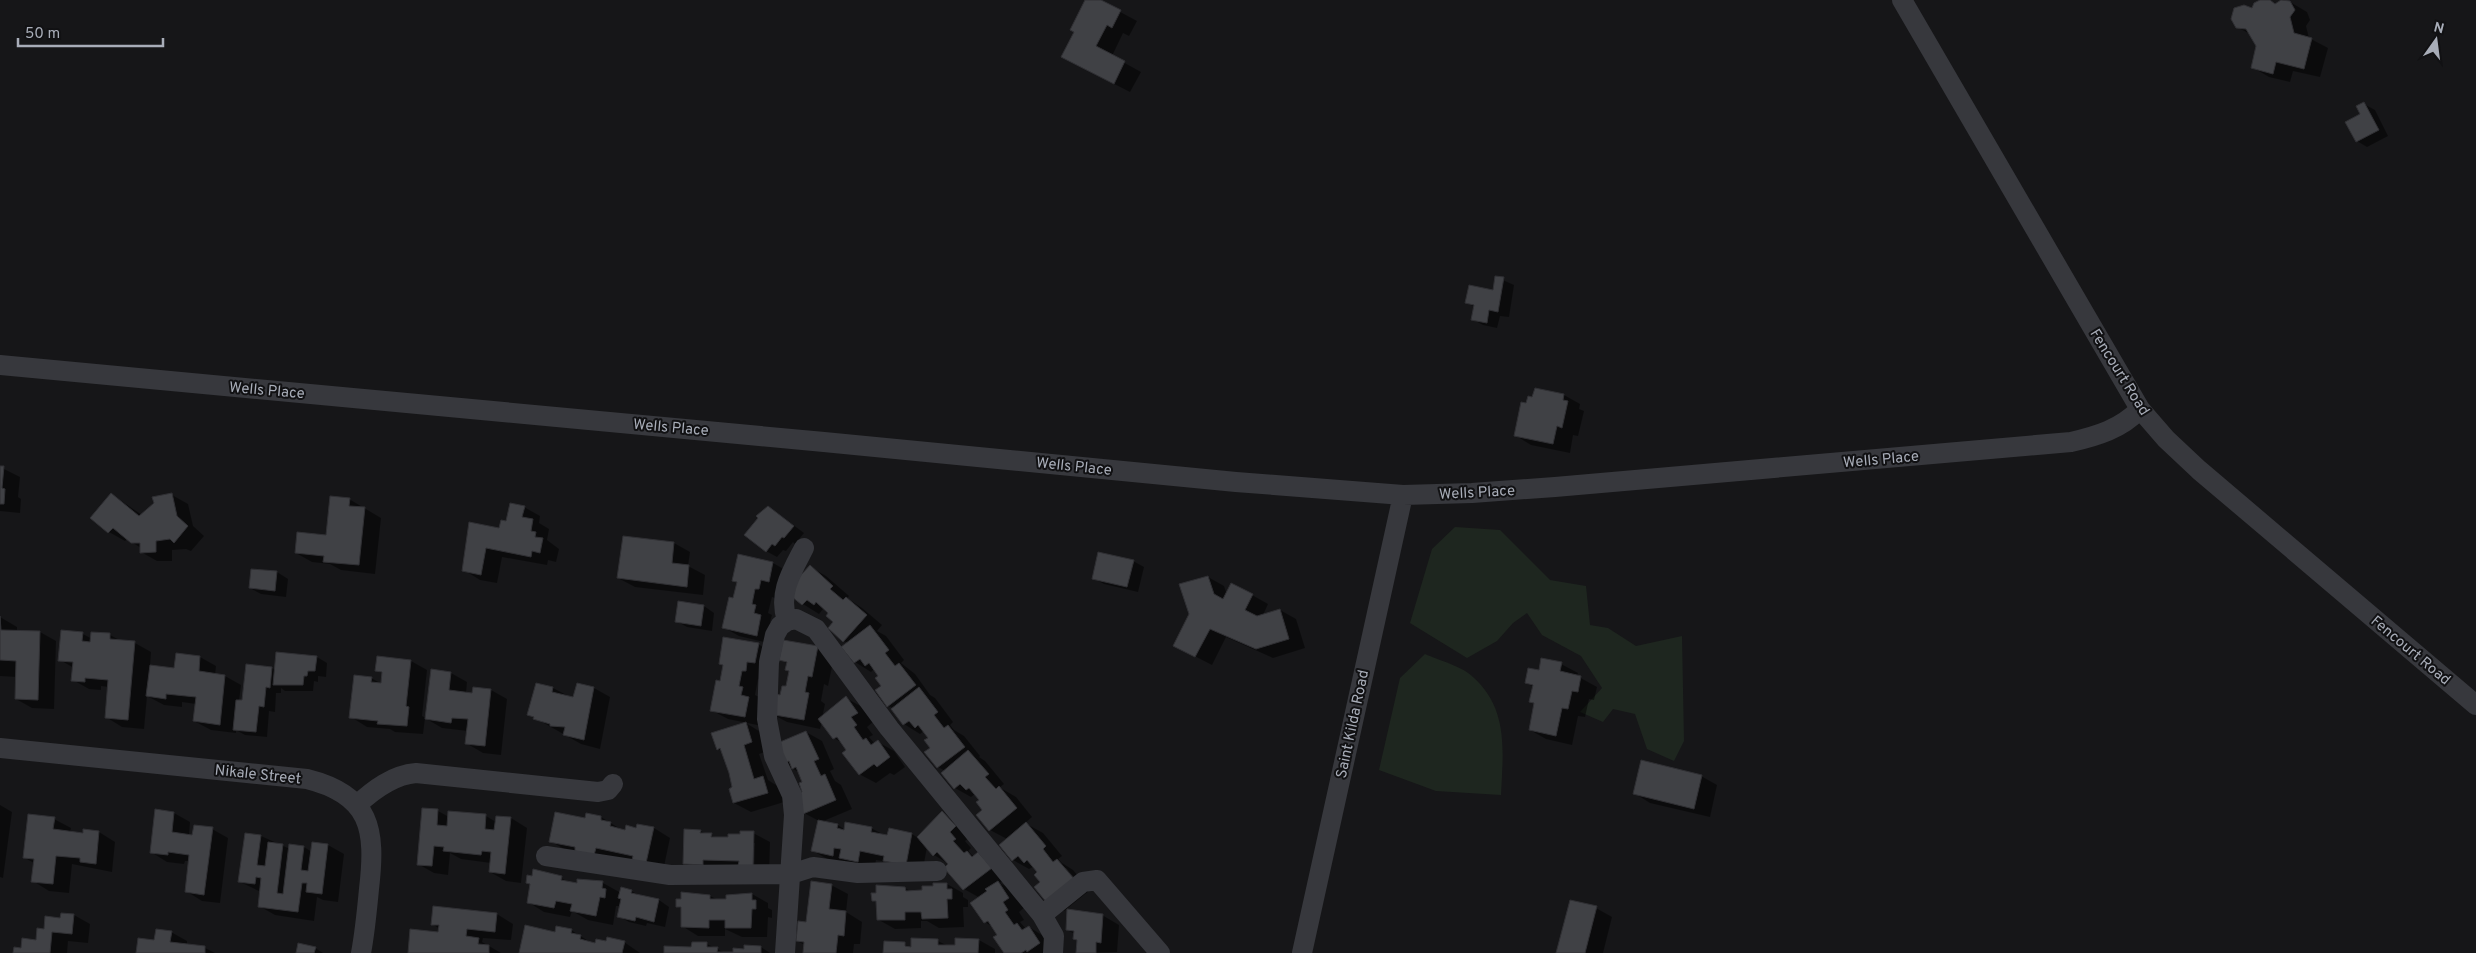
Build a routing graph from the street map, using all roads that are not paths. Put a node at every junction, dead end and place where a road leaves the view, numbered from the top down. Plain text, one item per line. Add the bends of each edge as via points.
1 (1902, 0) edge
2 (0, 366) edge
3 (2140, 409) junction
4 (1403, 495) junction
5 (804, 548) dead end
6 (787, 621) junction
7 (2476, 705) edge
8 (0, 748) edge
9 (613, 784) dead end
10 (357, 805) junction
11 (546, 856) dead end
12 (937, 871) dead end
13 (791, 874) junction
14 (1042, 915) junction
15 (360, 953) edge
16 (785, 953) edge
17 (1053, 953) edge
18 (1160, 953) edge
19 (1302, 953) edge

1 - 3 street, Fencourt Road
2 - 4 street, Wells Place
3 - 4 street, Wells Place via 2115,428 2071,442 1555,487
3 - 7 street, Fencourt Road via 2199,470
4 - 19 street, Saint Kilda Road
5 - 6 street via 783,597
6 - 13 street via 775,635 769,662 767,719 774,756 792,795
6 - 14 street via 796,619 816,629 889,728
8 - 10 street, Nikale Street via 306,779 324,783
9 - 10 street via 608,790 598,792 416,772 402,774 371,792
10 - 15 street, Nikale Street via 369,827 373,860
11 - 13 street via 670,875
12 - 13 street via 858,873 813,867
13 - 16 street
14 - 17 street via 1054,936
14 - 18 street via 1083,882 1097,880

